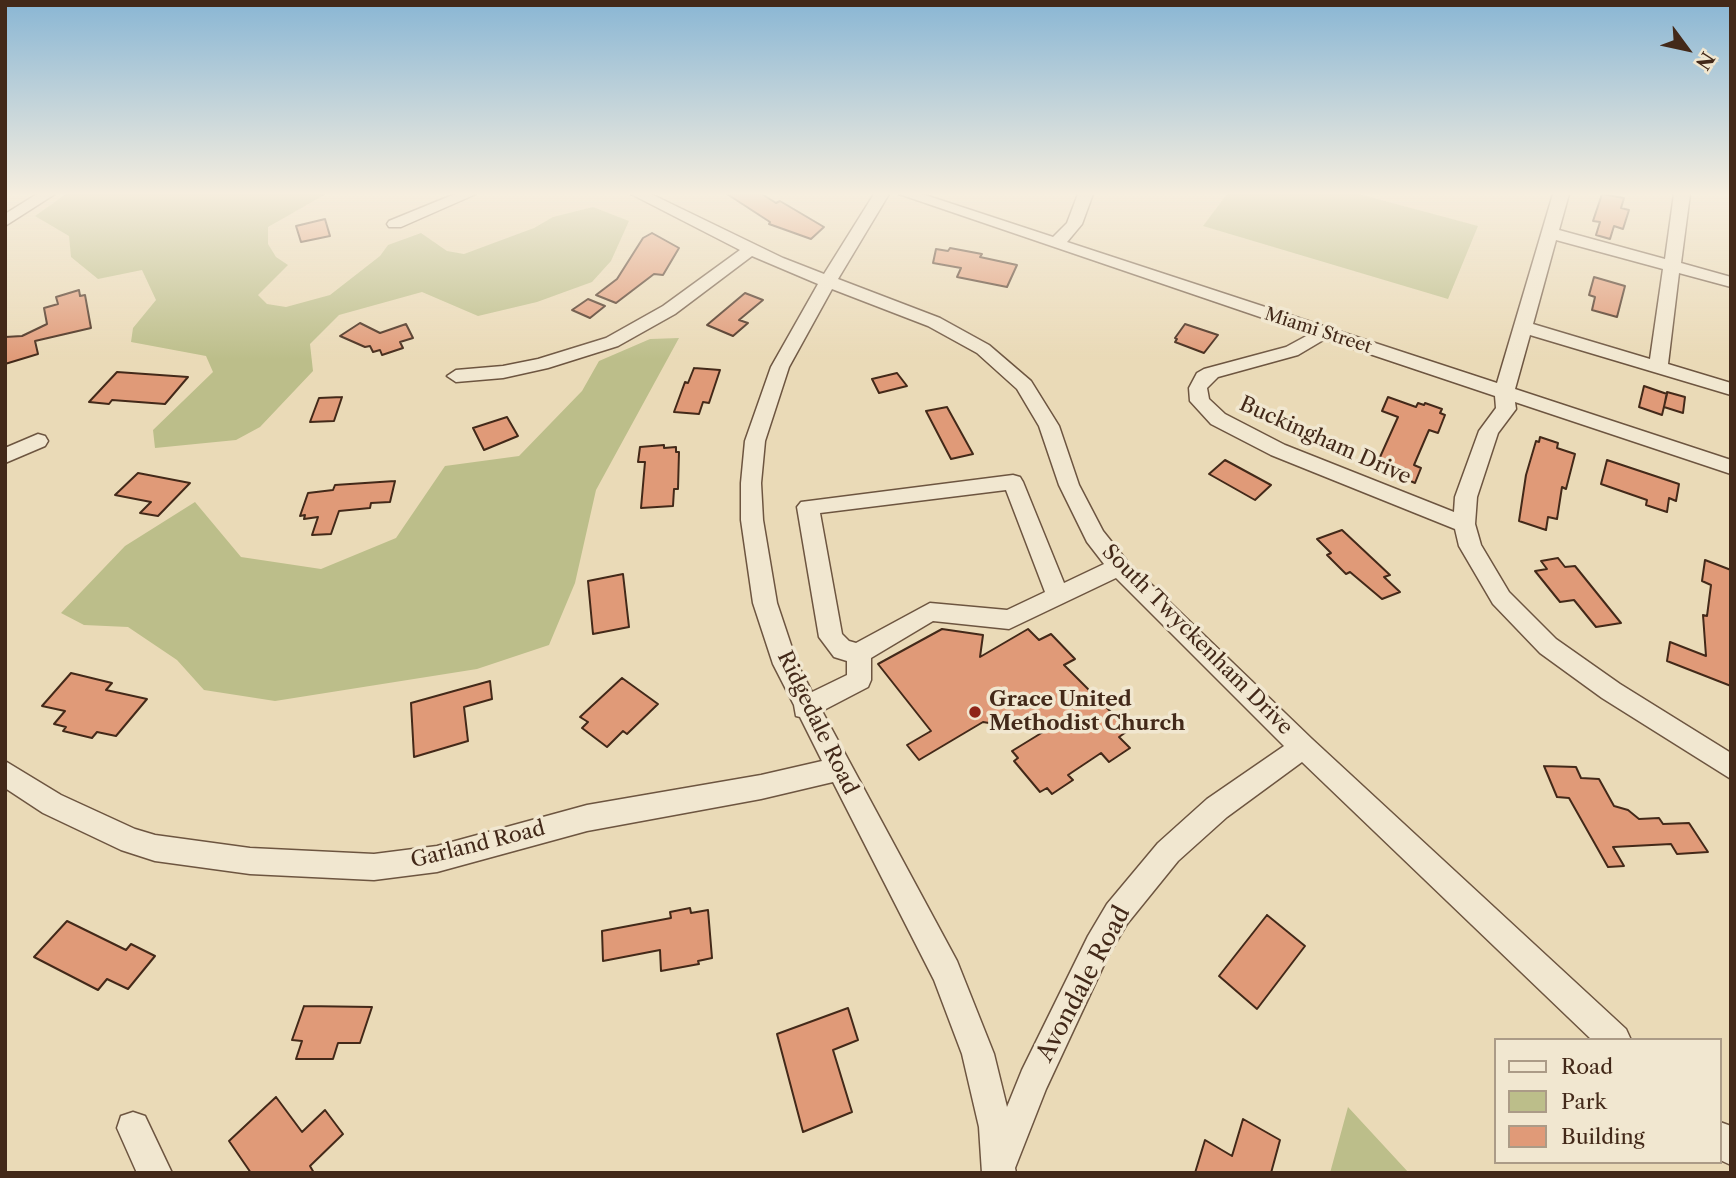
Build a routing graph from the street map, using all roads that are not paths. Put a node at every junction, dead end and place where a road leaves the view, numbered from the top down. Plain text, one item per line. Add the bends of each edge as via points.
1 (848, 249) edge
2 (1071, 249) edge
3 (1545, 249) edge
4 (1610, 249) edge
5 (1675, 249) edge
6 (750, 250) joint
7 (1673, 266) junction
8 (828, 281) junction
9 (1731, 282) edge
10 (1523, 327) junction
11 (1322, 332) junction
12 (1658, 367) junction
13 (456, 376) dead end
14 (1731, 389) edge
15 (1504, 393) junction
16 (38, 441) dead end
17 (5, 456) edge
18 (1731, 467) edge
19 (1464, 524) junction
20 (1119, 567) junction
21 (1058, 597) junction
22 (859, 653) junction
23 (806, 708) junction
24 (1303, 747) junction
25 (1731, 767) edge
26 (838, 769) junction
27 (5, 773) edge
28 (1613, 1038) edge
29 (134, 1128) dead end
30 (999, 1170) edge
31 (155, 1173) edge

1 - 8 street, Ridgedale Road
2 - 11 street, Miami Street
3 - 10 street
4 - 7 street
5 - 7 street
6 - 8 street, South Twyckenham Drive
6 - 13 street via 669,310 612,342 541,365
7 - 9 street
7 - 12 street
8 - 20 street, South Twyckenham Drive via 934,322 983,349 1024,386 1049,426 1069,485 1095,536
8 - 23 street, Ridgedale Road via 780,367 765,405 751,483 765,603 785,664
10 - 12 street
10 - 15 street
11 - 15 street, Miami Street
11 - 19 street, Buckingham Drive via 1292,351 1211,373 1198,388 1200,401 1219,419 1278,450
12 - 14 street
15 - 18 street, Miami Street
15 - 19 street via 1506,409 1489,432 1466,497
16 - 17 street
19 - 25 street via 1483,572 1530,630 1580,670
20 - 21 street
20 - 24 street, South Twyckenham Drive
21 - 22 street via 1009,620 930,612
21 - 22 street via 1013,482 808,507 831,637 842,650
22 - 23 street via 859,680
23 - 26 street, Ridgedale Road
24 - 28 street, South Twyckenham Drive
24 - 30 street, Avondale Road via 1188,834 1117,914 1033,1081
26 - 27 street, Garland Road via 587,818 437,859 374,867 250,861 155,848 84,820
26 - 30 street, Ridgedale Road via 946,971 978,1054 995,1127
29 - 31 street

